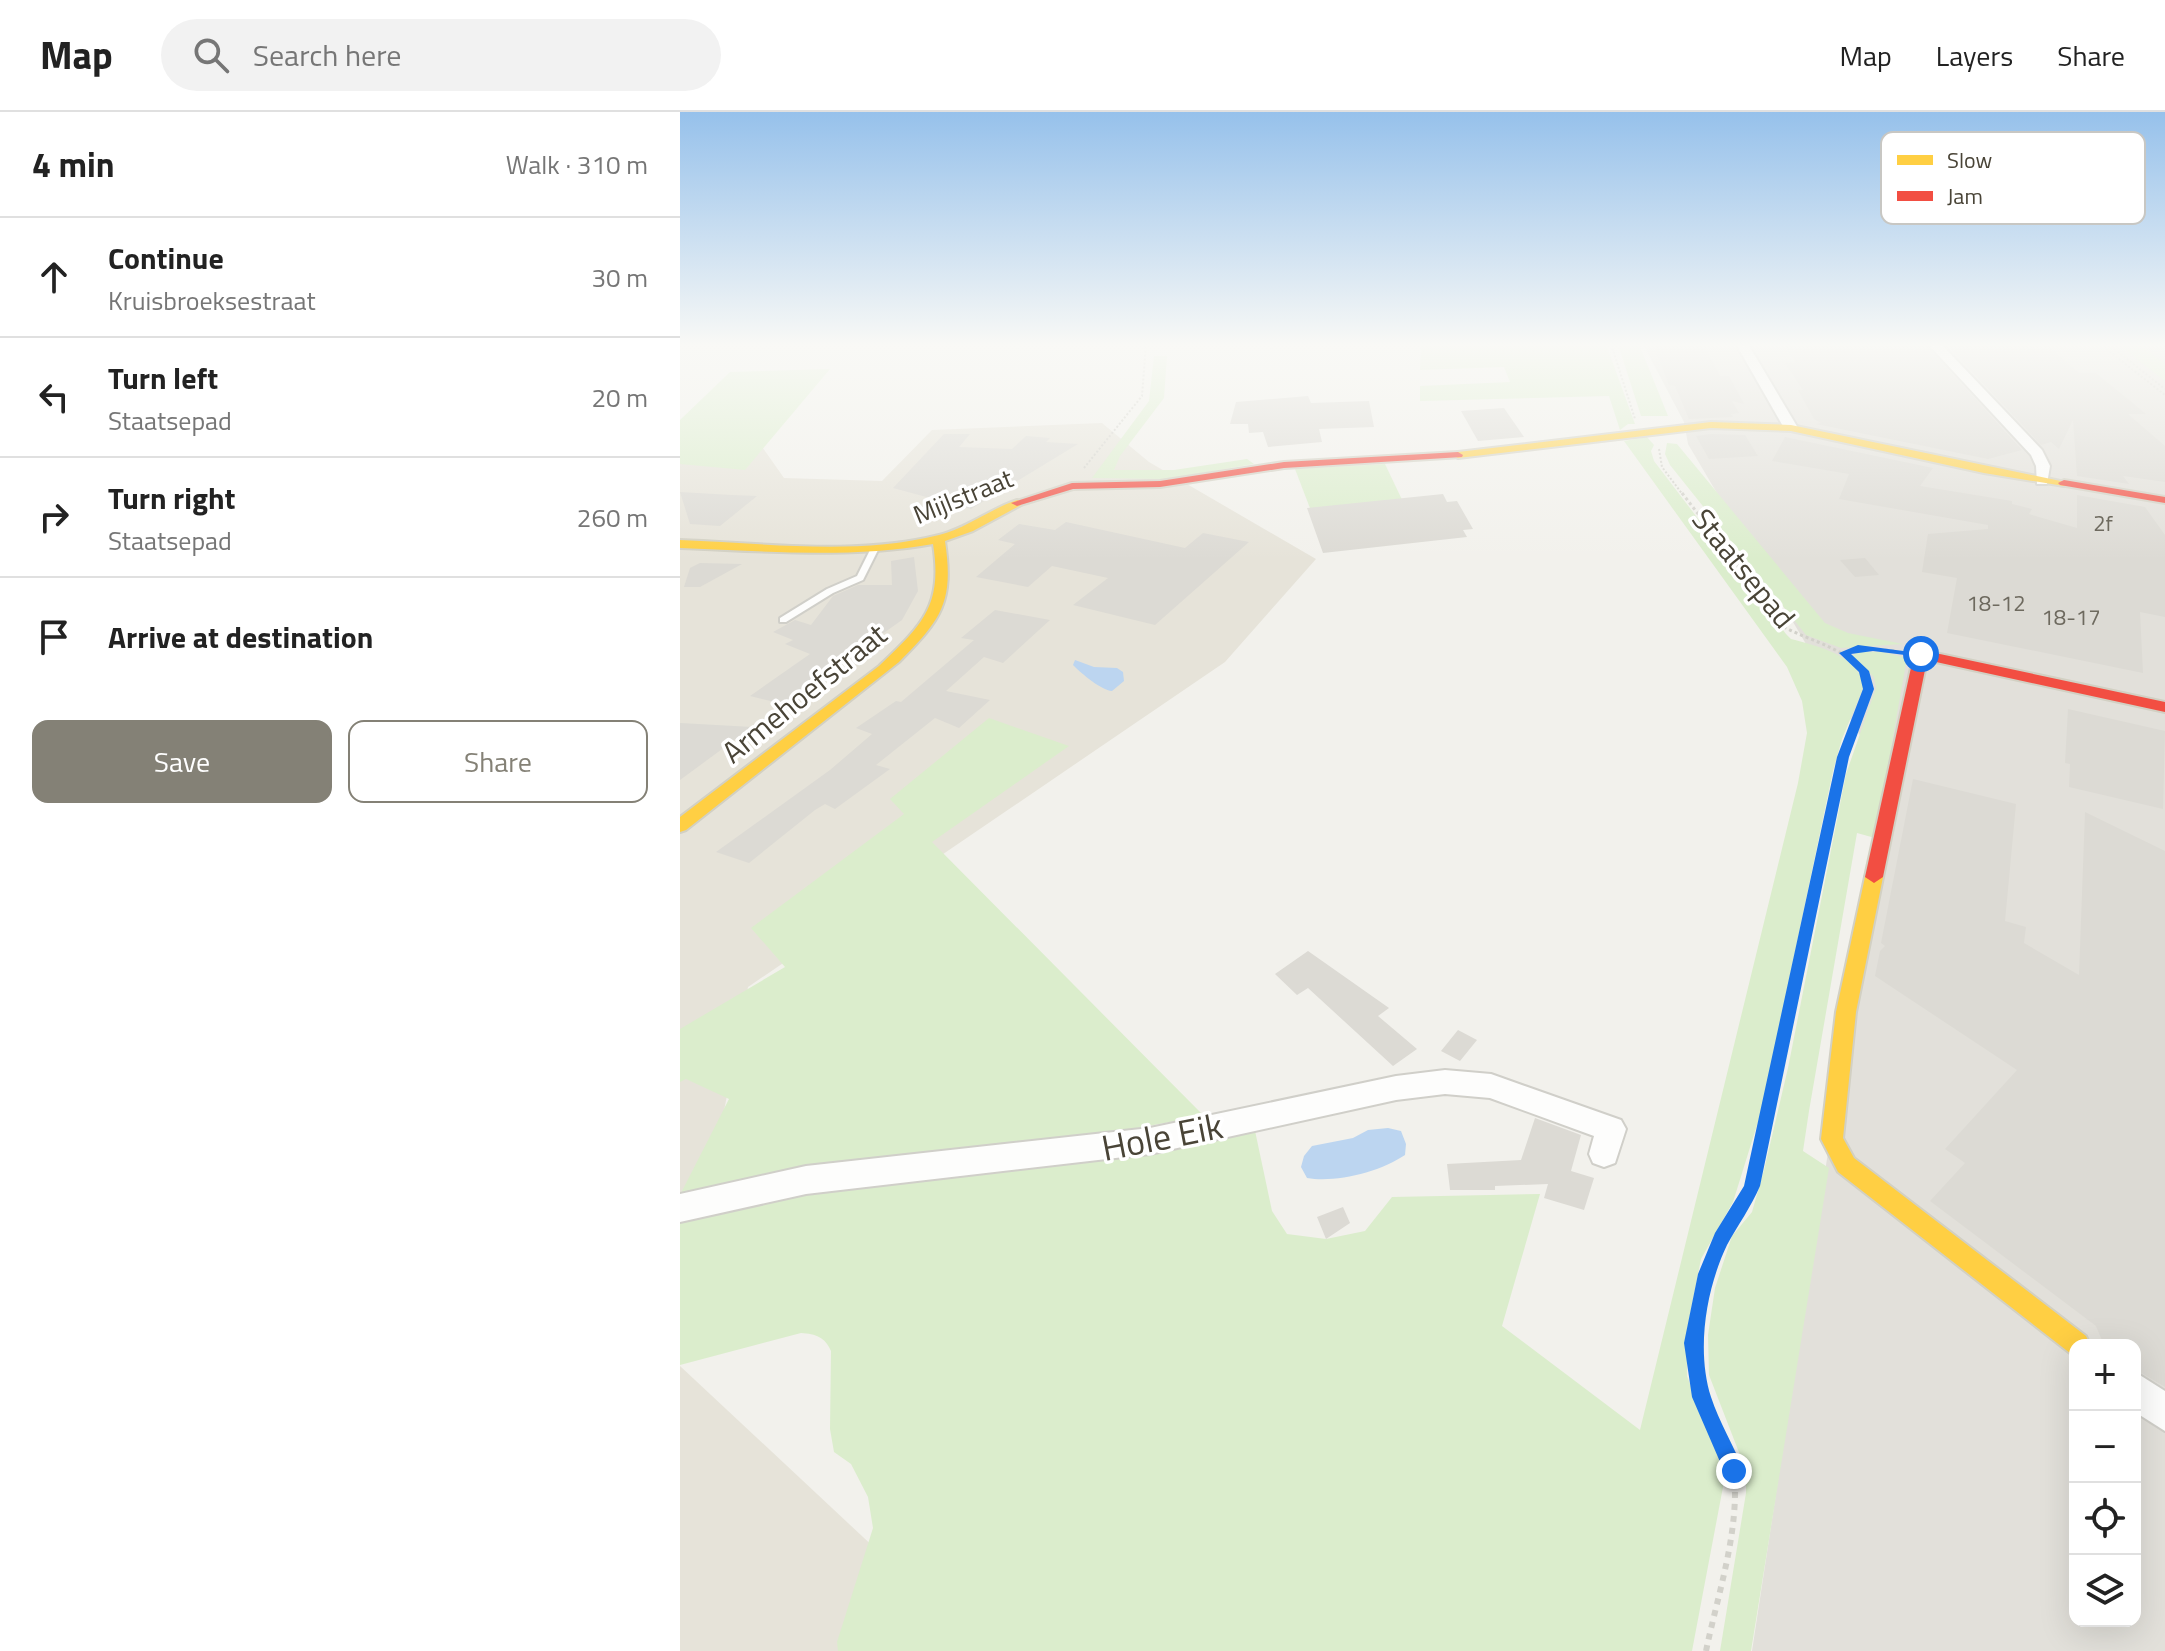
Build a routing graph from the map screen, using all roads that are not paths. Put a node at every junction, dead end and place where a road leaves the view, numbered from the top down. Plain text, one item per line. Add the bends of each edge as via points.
1 (1784, 416) edge
2 (2002, 416) edge
3 (1791, 428) junction
4 (2042, 481) junction
5 (2165, 500) edge
6 (939, 539) junction
7 (680, 544) edge
8 (875, 548) junction
9 (783, 620) dead end
10 (2165, 707) edge
11 (680, 826) edge
12 (1604, 1154) dead end
13 (680, 1208) edge
14 (2069, 1339) edge
15 (2141, 1395) edge
16 (2165, 1413) edge

1 - 3 street
2 - 4 street via 2037,453
3 - 4 street, Mijlstraat
3 - 6 street, Mijlstraat via 1711,425 1481,454 1284,465 1160,484 1072,486 1026,498
4 - 5 street, Mijlstraat
6 - 8 street, Mijlstraat
6 - 11 street, Armehoefstraat via 941,593 936,610 912,642
7 - 8 street, Mijlstraat
8 - 9 lane via 860,578 841,583
10 - 14 street via 1921,654 1846,1012 1832,1139 1846,1165
12 - 13 street, Hole Eik via 1611,1129 1491,1086 1445,1082 1150,1141 806,1180
15 - 16 street

